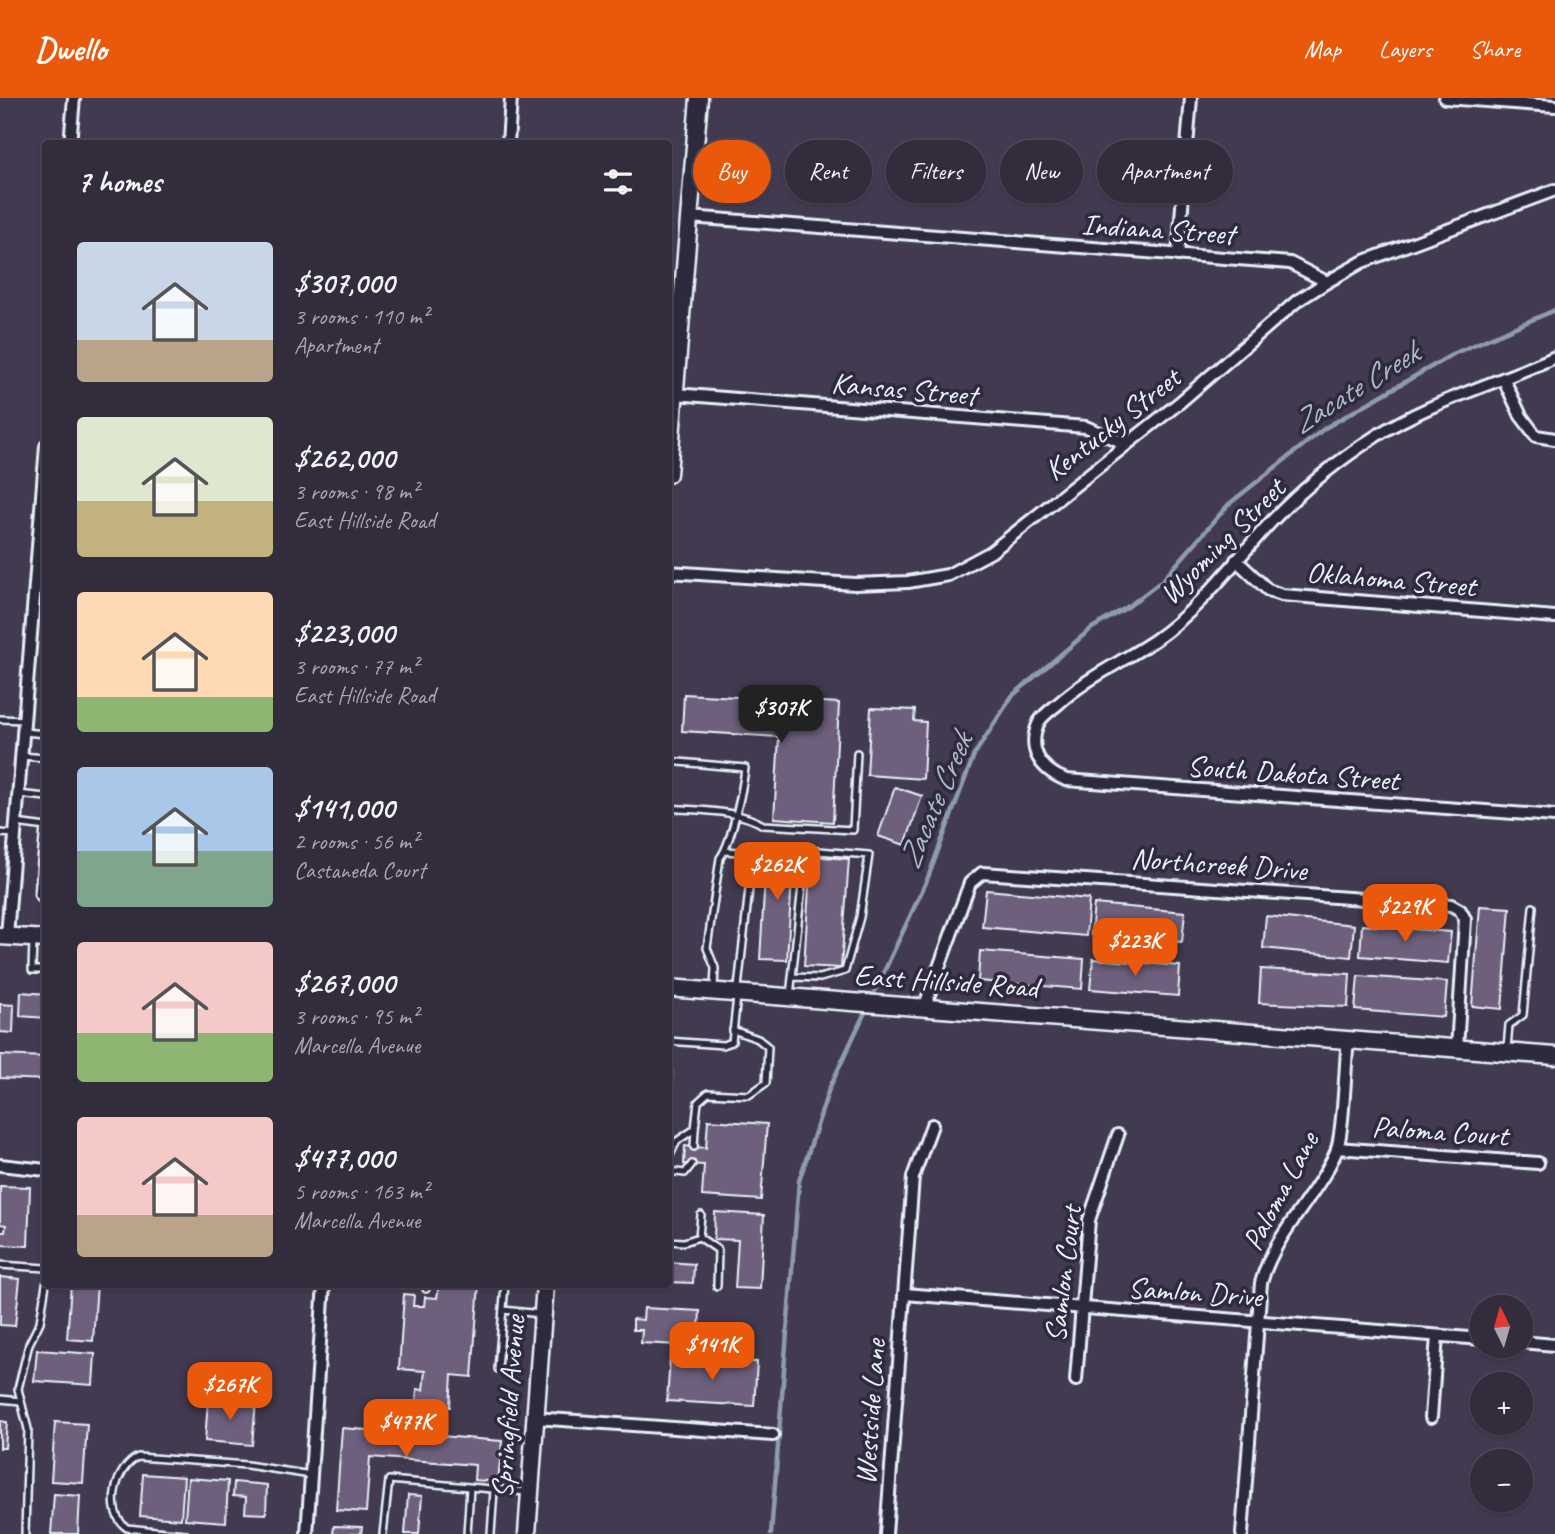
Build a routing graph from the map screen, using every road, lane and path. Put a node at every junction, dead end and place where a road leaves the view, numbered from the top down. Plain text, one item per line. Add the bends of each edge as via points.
1 (74, 98) edge
2 (511, 98) edge
3 (699, 98) edge
4 (1191, 98) edge
5 (1445, 98) edge
6 (1555, 106) edge
7 (70, 140) edge
8 (508, 140) edge
9 (1555, 190) edge
10 (689, 217) junction
11 (1178, 255) junction
12 (1326, 282) junction
13 (1555, 357) edge
14 (1504, 380) junction
15 (675, 394) junction
16 (672, 428) edge
17 (1555, 439) edge
18 (1126, 444) junction
19 (42, 523) edge
20 (1236, 560) junction
21 (672, 572) edge
22 (1555, 617) edge
23 (0, 719) edge
24 (23, 726) junction
25 (42, 733) edge
26 (858, 753) dead end
27 (21, 757) junction
28 (1037, 757) joint
29 (42, 758) edge
30 (672, 761) edge
31 (18, 794) junction
32 (42, 797) edge
33 (672, 808) edge
34 (734, 815) junction
35 (1555, 816) edge
36 (42, 827) edge
37 (15, 829) junction
38 (0, 833) edge
39 (725, 851) junction
40 (42, 856) edge
41 (42, 900) edge
42 (1533, 907) dead end
43 (4, 936) edge
44 (39, 939) edge
45 (42, 970) edge
46 (794, 977) junction
47 (672, 988) edge
48 (714, 991) junction
49 (737, 993) junction
50 (790, 997) junction
51 (924, 1008) junction
52 (733, 1030) junction
53 (1348, 1039) junction
54 (672, 1041) edge
55 (1457, 1049) junction
56 (1507, 1052) junction
57 (1555, 1056) edge
58 (932, 1125) dead end
59 (695, 1129) junction
60 (1118, 1135) dead end
61 (694, 1147) dead end
62 (1337, 1148) junction
63 (672, 1151) edge
64 (1538, 1163) dead end
65 (692, 1164) dead end
66 (0, 1165) edge
67 (42, 1170) edge
68 (672, 1171) edge
69 (701, 1215) dead end
70 (699, 1237) junction
71 (672, 1241) edge
72 (0, 1265) edge
73 (42, 1268) edge
74 (717, 1286) dead end
75 (45, 1288) edge
76 (324, 1288) edge
77 (505, 1288) edge
78 (545, 1288) edge
79 (904, 1294) junction
80 (1080, 1308) junction
81 (503, 1310) junction
82 (543, 1314) junction
83 (1259, 1322) junction
84 (1437, 1336) junction
85 (1470, 1338) edge
86 (1533, 1343) edge
87 (1555, 1345) edge
88 (498, 1369) dead end
89 (1076, 1380) dead end
90 (0, 1399) edge
91 (20, 1401) junction
92 (1430, 1416) dead end
93 (535, 1418) junction
94 (773, 1435) dead end
95 (311, 1475) junction
96 (470, 1488) junction
97 (494, 1490) junction
98 (530, 1492) junction
99 (25, 1534) edge
100 (185, 1534) edge
101 (307, 1534) edge
102 (383, 1534) edge
103 (467, 1534) edge
104 (491, 1534) edge
105 (527, 1534) edge
106 (886, 1534) edge
107 (1242, 1534) edge

1 - 7 street
2 - 8 street
3 - 10 street
4 - 11 street
5 - 6 street
9 - 12 street, Kentucky Street via 1362,262
10 - 11 street, Indiana Street
10 - 15 street
11 - 12 street, Indiana Street via 1290,263
12 - 18 street, Kentucky Street
13 - 14 street, Wyoming Street
14 - 17 street via 1536,436
14 - 20 street, Wyoming Street via 1422,410 1375,437 1273,520
15 - 16 street
15 - 18 street, Kansas Street via 1086,426
18 - 21 street, Kentucky Street via 991,552 948,575 855,584
19 - 24 street
20 - 22 street, Oklahoma Street via 1268,590 1282,595
20 - 28 street, Wyoming Street via 1189,613 1079,685 1040,721
23 - 24 lane
24 - 25 lane
24 - 27 street
26 - 34 lane via 853,830 763,825
27 - 29 lane
27 - 31 street
28 - 35 street, South Dakota Street via 1047,773 1103,785
30 - 34 lane via 745,768 742,801
31 - 32 lane
31 - 37 street
33 - 34 lane
34 - 39 lane
36 - 37 lane
37 - 38 lane
37 - 43 street
39 - 48 lane via 720,858 707,948 715,968
39 - 49 lane via 752,853
40 - 41 lane via 38,895
42 - 56 lane via 1523,1015 1508,1024
43 - 44 street
44 - 45 lane via 32,970
46 - 46 lane via 806,850 869,855 860,917 845,971 820,978
46 - 50 lane
47 - 48 street, East Hillside Road
48 - 49 street, East Hillside Road
49 - 50 street, East Hillside Road
49 - 52 lane
50 - 51 street, East Hillside Road
51 - 53 street, East Hillside Road
51 - 55 street, Northcreek Drive via 970,883 982,873 1451,905 1465,919
52 - 54 lane via 732,1042 723,1045
52 - 59 lane via 768,1047 766,1083 749,1095 708,1093 698,1102
53 - 55 street, East Hillside Road
53 - 62 street, Paloma Lane
55 - 56 street, East Hillside Road
56 - 57 street, East Hillside Road
58 - 79 street, Westside Lane via 912,1177
59 - 61 lane
59 - 63 lane via 677,1141
60 - 80 street, Samlon Court via 1089,1220
62 - 64 street, Paloma Court
62 - 83 street, Paloma Lane via 1268,1258
65 - 68 lane via 685,1173
66 - 67 street
69 - 70 lane
70 - 71 lane
70 - 74 lane via 718,1250
72 - 73 lane
75 - 91 lane via 40,1322 22,1367
76 - 95 street
77 - 81 lane
78 - 82 street, Springfield Avenue
79 - 80 street, Samlon Drive
79 - 106 street, Westside Lane
80 - 83 street, Samlon Drive
80 - 89 street, Samlon Court
81 - 82 lane
81 - 88 lane
82 - 93 street, Springfield Avenue
83 - 84 street, Samlon Drive
83 - 107 street, Paloma Lane
84 - 85 street, Samlon Drive
84 - 92 street
86 - 87 street
90 - 91 lane
91 - 99 lane via 28,1429
93 - 94 street
93 - 98 street, Springfield Avenue
95 - 100 lane via 138,1457 126,1462 119,1474 114,1513 119,1523 127,1528
95 - 101 street
96 - 97 lane
96 - 102 lane via 388,1480
96 - 103 lane
97 - 98 lane
97 - 104 lane
98 - 105 street, Springfield Avenue

